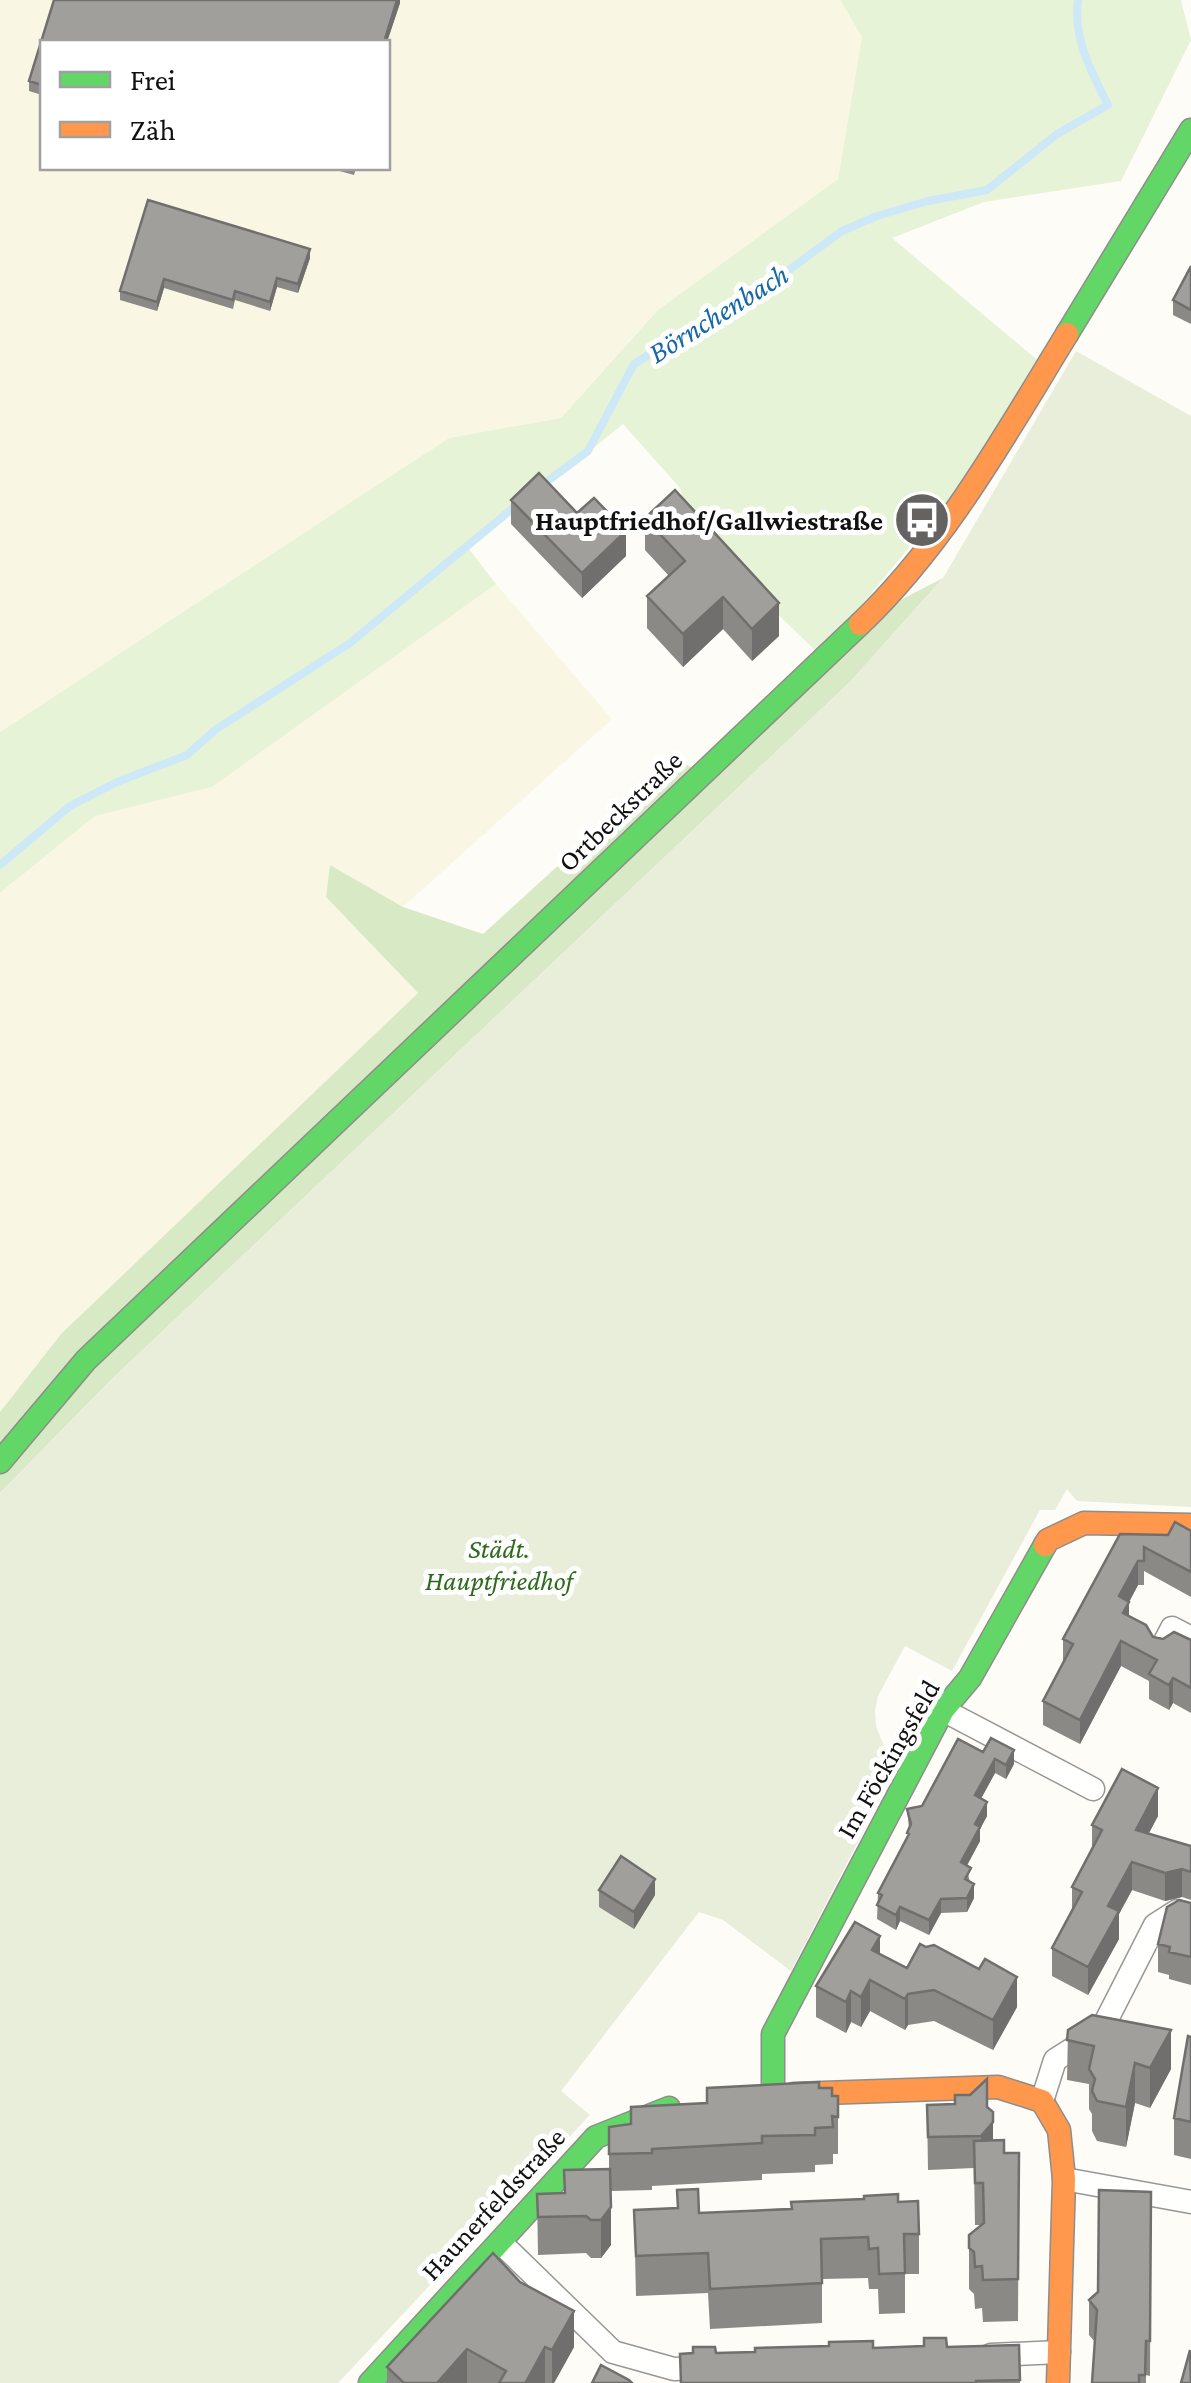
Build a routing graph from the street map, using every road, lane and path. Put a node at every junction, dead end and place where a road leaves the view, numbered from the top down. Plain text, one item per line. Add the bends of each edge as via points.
1 (1191, 130) edge
2 (0, 1462) edge
3 (1191, 1525) edge
4 (1191, 1638) edge
5 (1161, 1649) edge
6 (943, 1710) junction
7 (1093, 1790) dead end
8 (1191, 1916) edge
9 (1042, 2101) junction
10 (698, 2104) edge
11 (1064, 2179) junction
12 (1191, 2202) edge
13 (500, 2242) junction
14 (1059, 2352) junction
15 (963, 2356) edge
16 (732, 2366) edge
17 (370, 2383) edge
18 (1058, 2383) edge

1 - 2 street, Ortbeckstraße via 967,497 884,601 86,1360
3 - 6 street, Im Föckingsfeld via 1084,1523 1048,1540 988,1650
4 - 5 street via 1172,1628
6 - 7 street
6 - 9 street, Im Föckingsfeld via 773,2034 764,2096 998,2087
8 - 9 street via 1177,1912 1155,1926 1101,2031 1054,2060
9 - 11 street via 1059,2130
10 - 13 street, Haunerfeldstraße via 660,2109 596,2137
11 - 12 street
11 - 14 street
13 - 16 street via 613,2352 674,2369
13 - 17 street, Haunerfeldstraße
14 - 15 street
14 - 18 street

